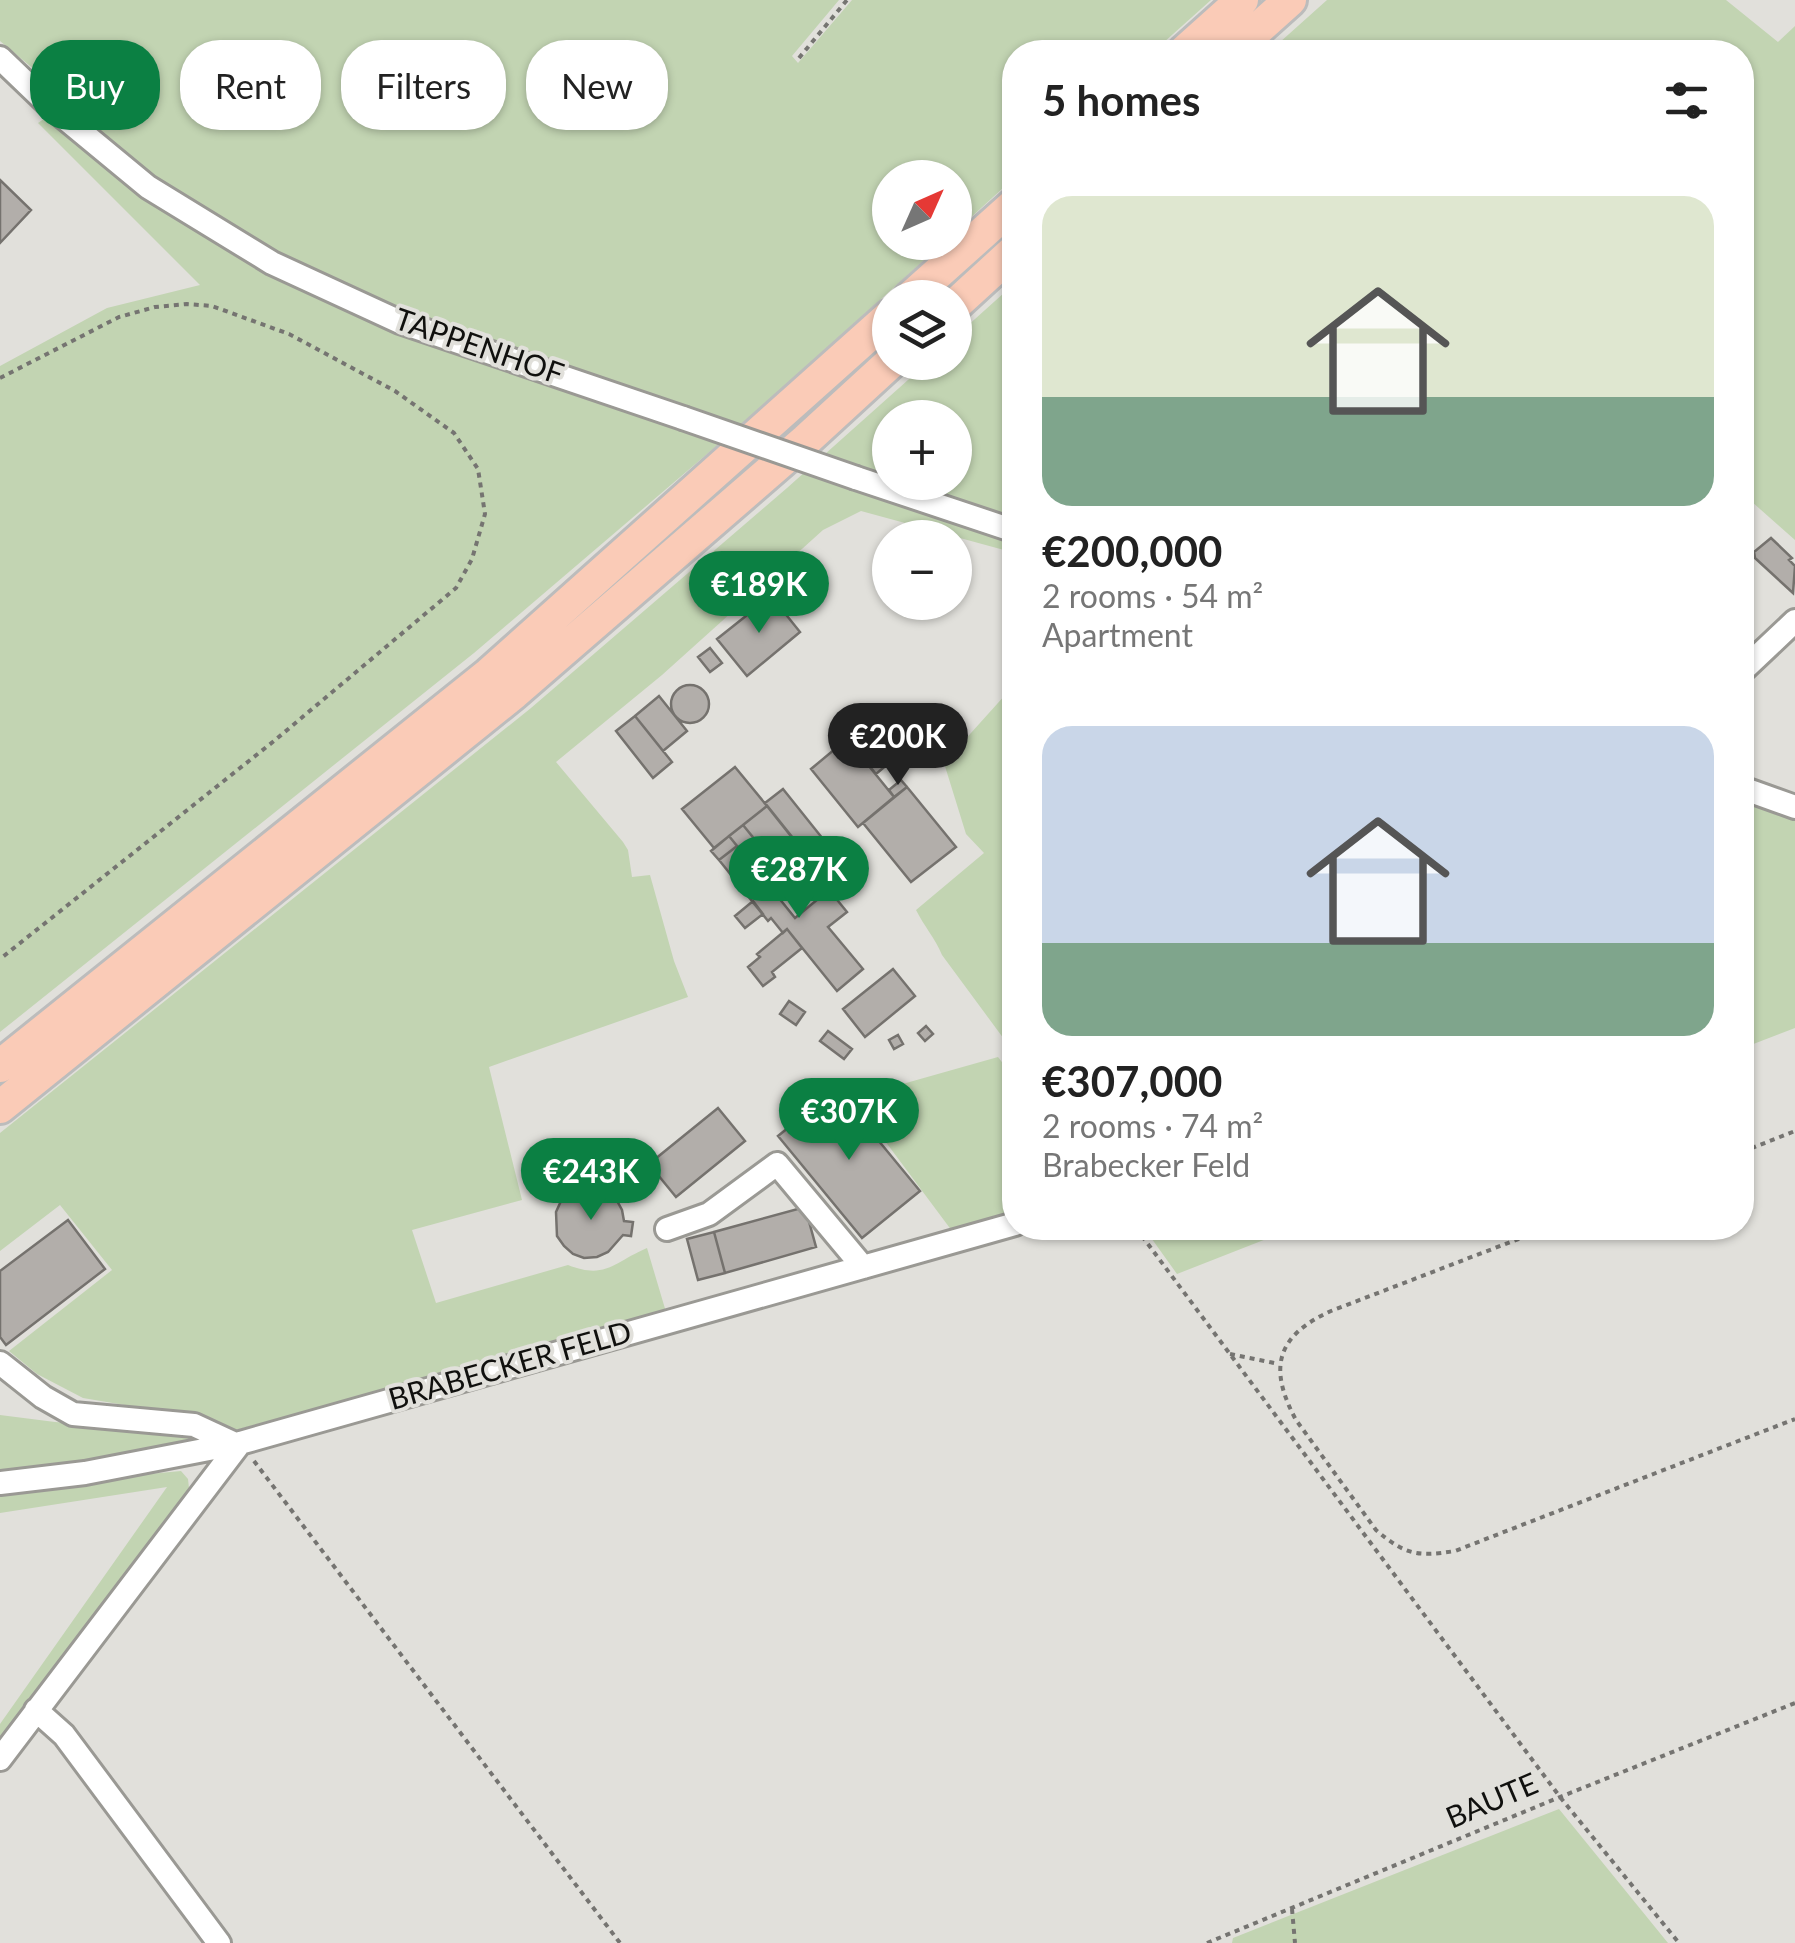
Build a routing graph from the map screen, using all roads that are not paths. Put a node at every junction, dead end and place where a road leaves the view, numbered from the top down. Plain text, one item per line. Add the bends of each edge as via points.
1 (1242, 0) edge
2 (1290, 0) edge
3 (1197, 40) edge
4 (1245, 40) edge
5 (0, 58) edge
6 (1002, 216) edge
7 (1002, 262) edge
8 (930, 280) edge
9 (972, 289) edge
10 (872, 332) edge
11 (872, 379) edge
12 (1002, 528) edge
13 (1795, 622) edge
14 (1754, 660) edge
15 (1754, 792) edge
16 (1795, 807) edge
17 (0, 1066) edge
18 (0, 1107) edge
19 (1002, 1228) edge
20 (666, 1229) dead end
21 (863, 1267) junction
22 (0, 1363) edge
23 (238, 1444) junction
24 (0, 1483) edge
25 (36, 1710) junction
26 (0, 1759) edge
27 (219, 1943) edge

1 - 3 highway
2 - 4 highway
5 - 12 street, TAPPENHOF, bridge via 148,187 272,263 400,322
6 - 8 highway
7 - 9 highway
10 - 17 highway via 489,674
11 - 18 highway via 514,694
13 - 14 street
15 - 16 street
19 - 21 street, BRABECKER FELD
20 - 21 street via 709,1214 777,1164
21 - 23 street, BRABECKER FELD
22 - 23 street via 72,1414 194,1425
23 - 24 street, BRABECKER FELD
23 - 25 street
25 - 26 street
25 - 27 street via 64,1735

